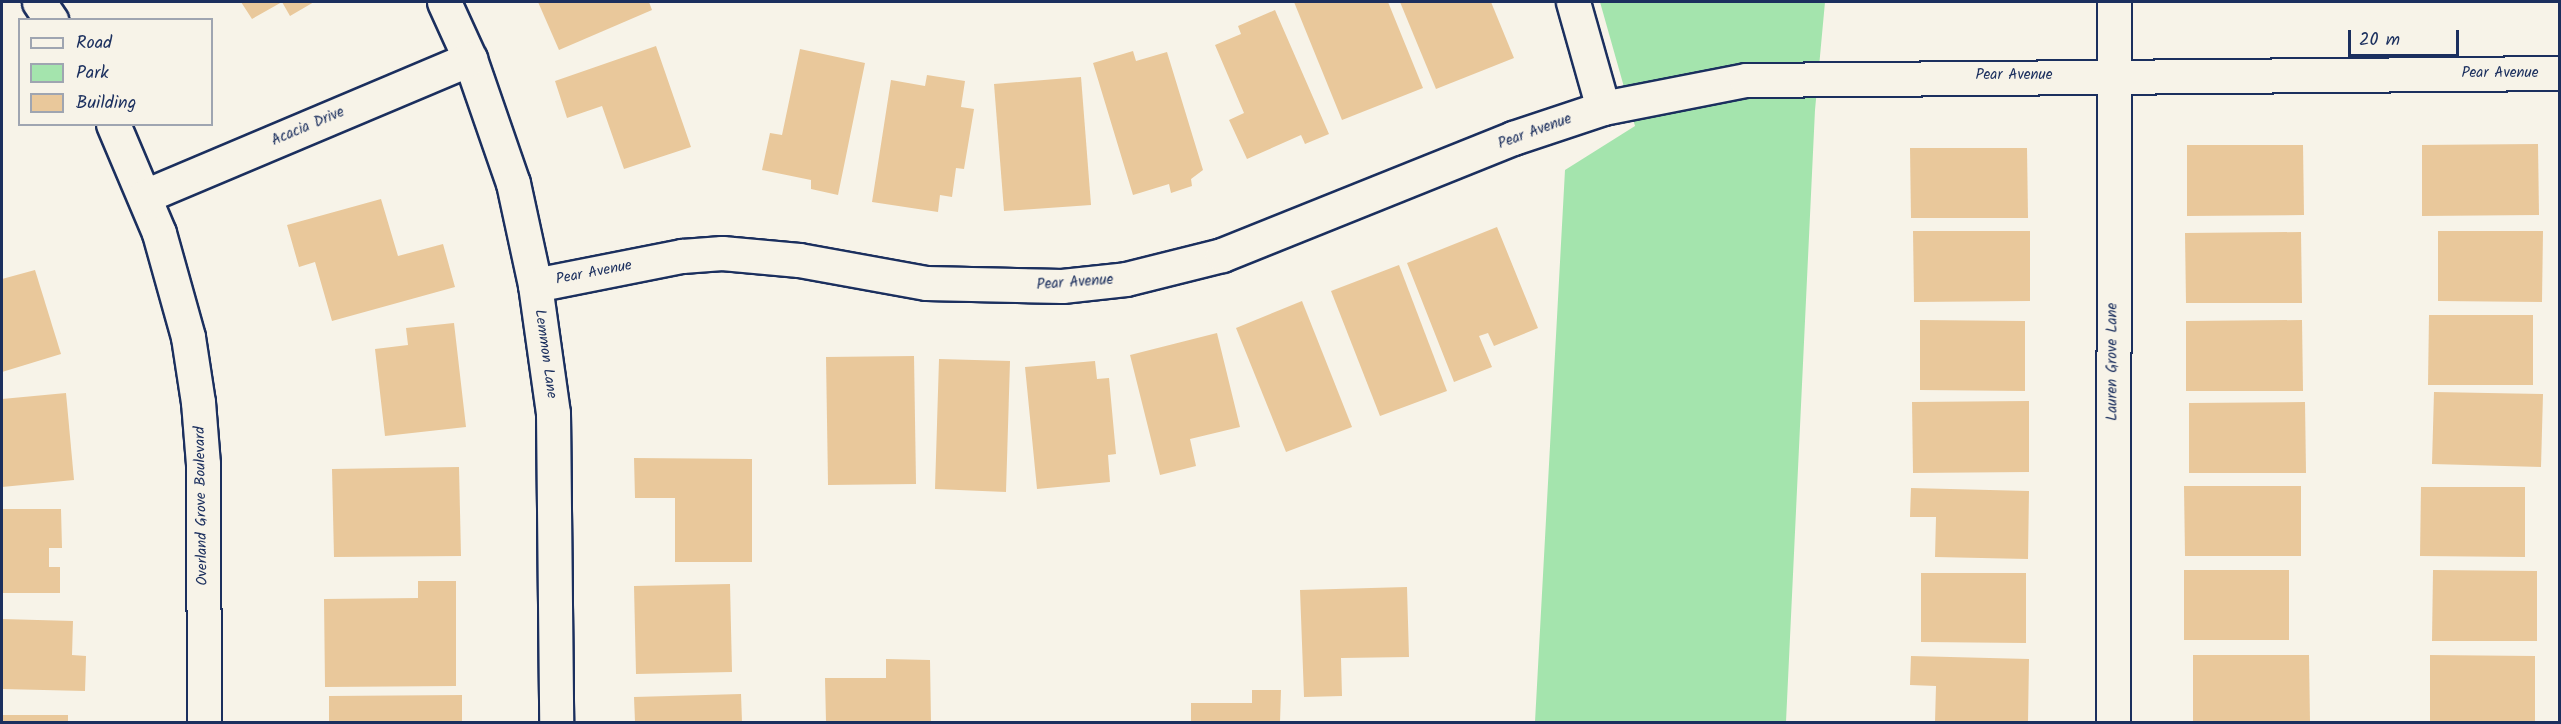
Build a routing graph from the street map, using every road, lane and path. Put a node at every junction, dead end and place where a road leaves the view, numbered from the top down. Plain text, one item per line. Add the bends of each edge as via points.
1 (39, 2) edge
2 (444, 2) edge
3 (1573, 2) edge
4 (2114, 2) edge
5 (50, 18) edge
6 (470, 59) junction
7 (2559, 73) edge
8 (2114, 75) junction
9 (1603, 108) junction
10 (114, 126) edge
11 (145, 196) junction
12 (535, 285) junction
13 (204, 723) edge
14 (556, 723) edge
15 (2113, 723) edge

1 - 5 street
2 - 6 street, Lemmon Lane
3 - 9 street
4 - 8 street, Lauren Grove Lane
6 - 11 street, Acacia Drive
6 - 12 street, Lemmon Lane via 513,183
7 - 8 street, Pear Avenue
8 - 9 street, Pear Avenue via 1746,80
8 - 15 street, Lauren Grove Lane
9 - 12 street, Pear Avenue via 1513,138 1222,255 1125,279 1062,286 926,283 780,257 723,254 682,256
10 - 11 street, Overland Grove Boulevard
11 - 13 street, Overland Grove Boulevard via 188,337 198,402 204,464
12 - 14 street, Lemmon Lane via 553,413

